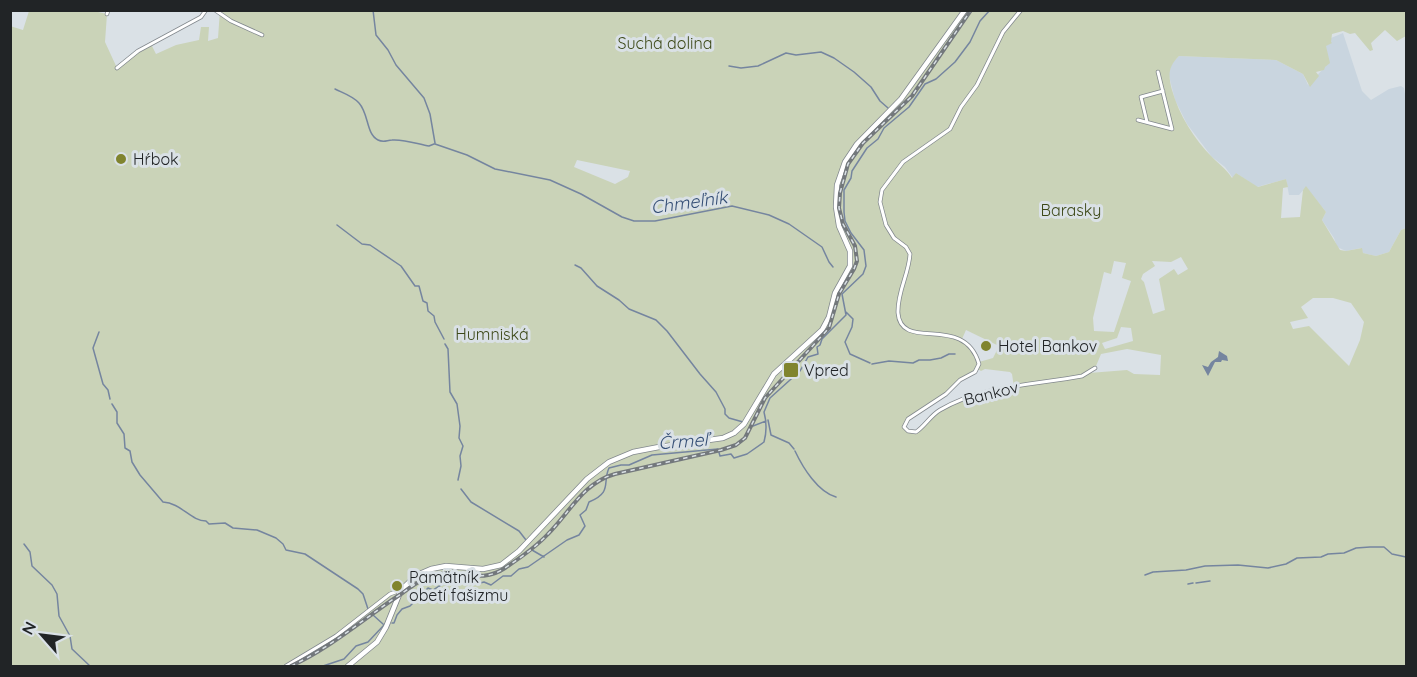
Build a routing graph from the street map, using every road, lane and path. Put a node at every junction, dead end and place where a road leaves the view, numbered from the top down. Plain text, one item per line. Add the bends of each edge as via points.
1 (206, 10) edge
2 (215, 10) edge
3 (965, 10) edge
4 (1021, 10) edge
5 (262, 35) dead end
6 (117, 68) dead end
7 (1158, 72) dead end
8 (1163, 91) junction
9 (1138, 120) dead end
10 (1147, 122) junction
11 (1095, 368) dead end
12 (401, 590) junction
13 (286, 666) edge
14 (348, 666) edge

1 - 6 street via 201,17 138,51
2 - 5 street via 227,20
3 - 12 main road via 901,99 845,162 837,185 836,207 850,251 850,266 822,330 774,374 744,424 721,438 633,452 615,459 587,479 505,562 483,569 431,569 414,577
4 - 11 street, Bankov via 1002,32 977,85 950,129 903,162 880,192 887,228 910,254 898,303 899,319 916,333 953,336 976,354 979,367 908,419 904,427 910,432 918,431 937,411 966,398 1082,376
7 - 8 street
8 - 10 street via 1141,97
8 - 10 street via 1172,129
9 - 10 street
12 - 13 street
12 - 14 main road via 380,636

